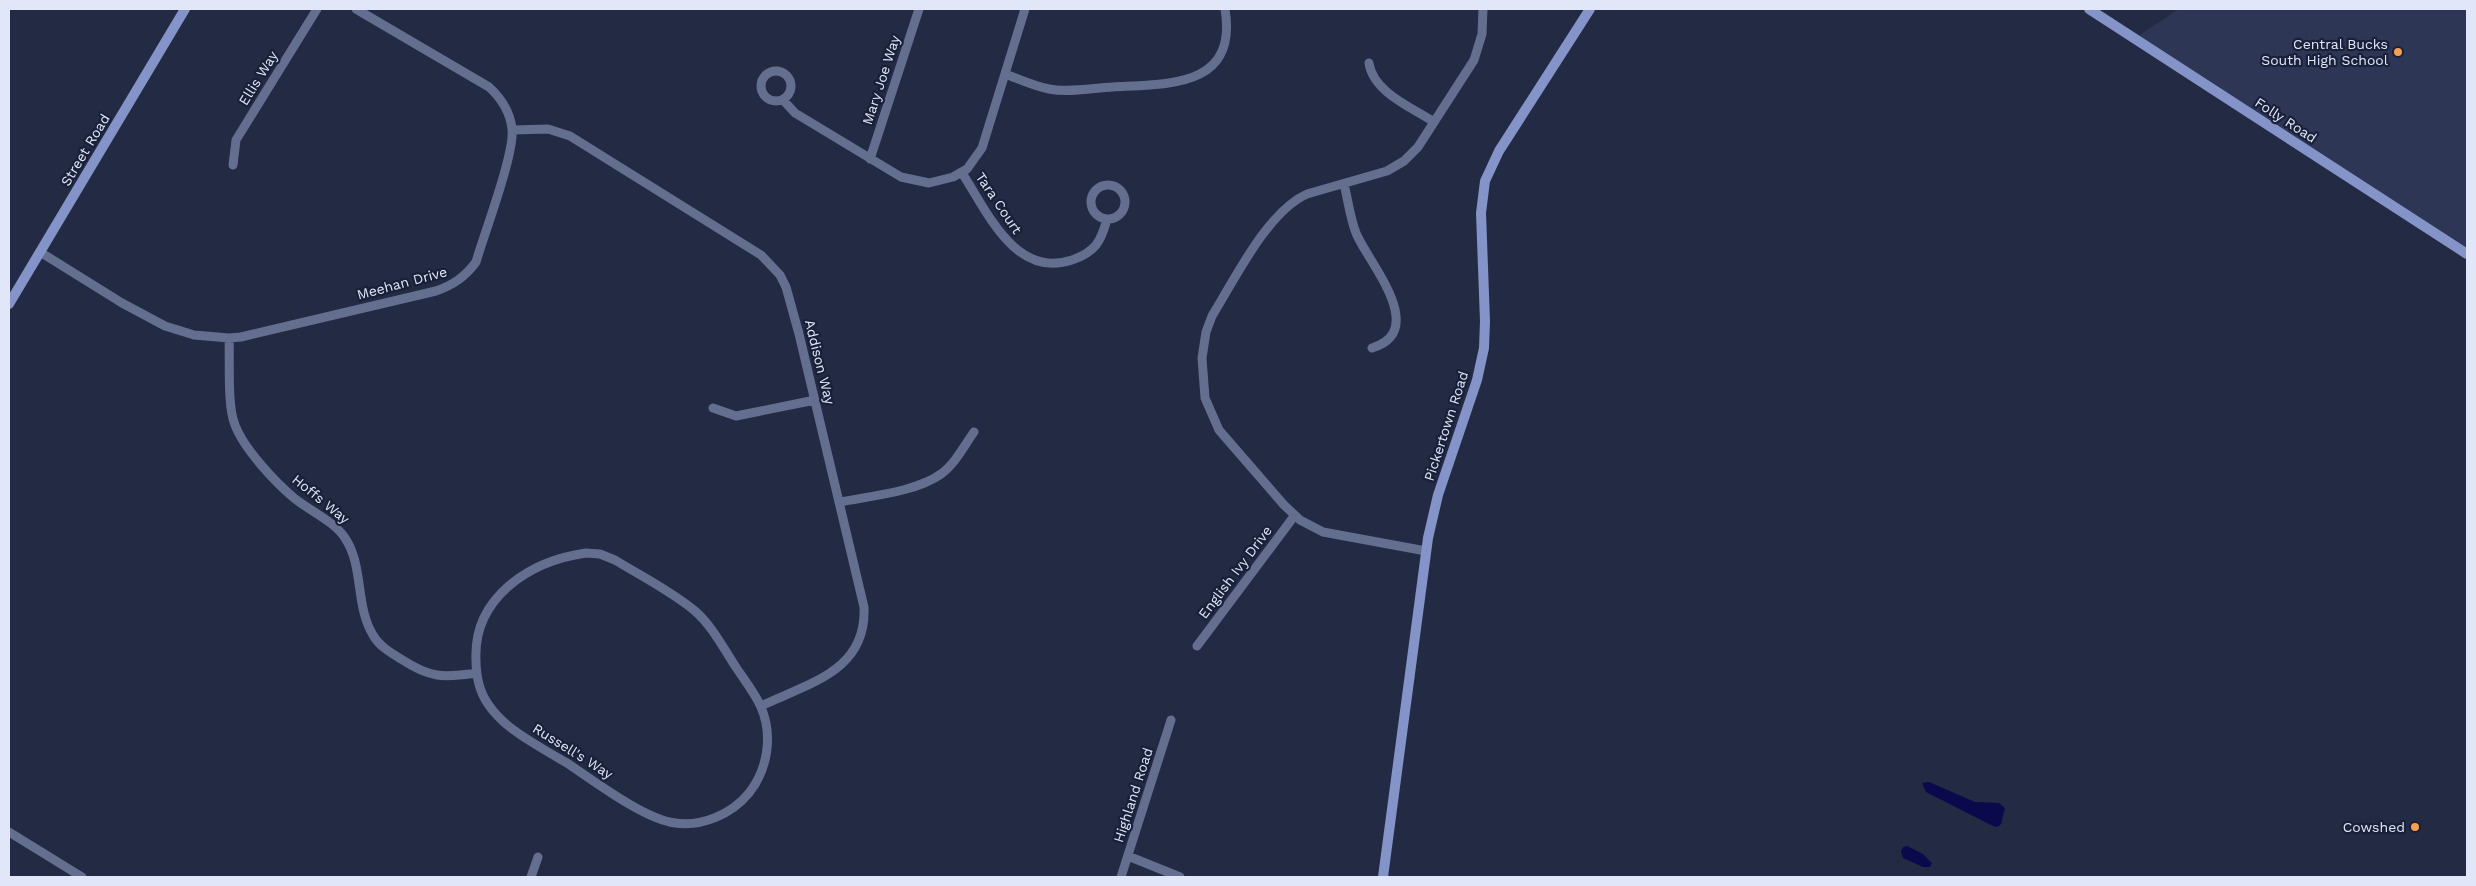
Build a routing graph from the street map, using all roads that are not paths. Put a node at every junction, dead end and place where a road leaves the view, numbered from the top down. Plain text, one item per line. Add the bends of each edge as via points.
1 (186, 9) edge
2 (317, 9) edge
3 (356, 9) edge
4 (919, 9) edge
5 (1026, 9) edge
6 (1225, 9) edge
7 (1483, 9) edge
8 (1590, 9) edge
9 (2089, 9) edge
10 (1369, 63) dead end
11 (1005, 74) junction
12 (783, 100) dead end
13 (1434, 122) junction
14 (513, 130) junction
15 (870, 159) junction
16 (233, 165) dead end
17 (962, 172) junction
18 (1344, 184) junction
19 (1108, 219) dead end
20 (40, 252) junction
21 (2467, 254) edge
22 (9, 304) edge
23 (229, 338) junction
24 (1372, 348) dead end
25 (815, 400) junction
26 (713, 408) dead end
27 (974, 432) dead end
28 (840, 502) junction
29 (1295, 516) junction
30 (1426, 551) junction
31 (1197, 646) dead end
32 (476, 673) junction
33 (760, 706) junction
34 (1171, 720) dead end
35 (9, 832) edge
36 (1128, 856) junction
37 (538, 857) dead end
38 (82, 877) edge
39 (531, 877) edge
40 (1121, 877) edge
41 (1180, 877) edge
42 (1383, 877) edge

1 - 20 street, Street Road
2 - 16 street, Ellis Way via 236,140
3 - 14 street via 488,87 501,98
4 - 15 street, Mary Joe Way
5 - 11 street
6 - 11 street via 1227,29 1218,57 1207,69 1185,82 1057,90
7 - 13 street via 1482,34 1474,60
8 - 30 street, Pickertown Road via 1499,151 1486,181 1481,213 1484,348 1477,380 1438,495
9 - 21 street, Folly Road
10 - 13 street via 1373,78 1380,87
11 - 17 street via 982,148
12 - 15 street via 795,113
13 - 18 street via 1418,147 1396,166
14 - 23 street, Meehan Drive via 476,262 455,283 436,291
14 - 25 street, Addison Way via 548,129 570,136 761,255 786,287
15 - 17 street via 901,177 918,182 941,181
17 - 19 street, Tara Court via 1007,242 1033,260 1057,264 1079,258 1101,240
18 - 24 street via 1355,232 1385,282 1394,304 1391,336
18 - 29 street via 1299,198 1277,216 1212,316 1204,342 1202,376 1205,398 1219,430
20 - 22 street, Street Road
20 - 23 street, Meehan Drive via 165,326 194,335
23 - 32 street, Hoffs Way via 234,425 272,476 293,497 344,536 352,549 366,622 373,636 383,648 432,676
25 - 26 street via 736,416
25 - 28 street, Addison Way
27 - 28 street via 940,475 918,486
28 - 33 street, Addison Way via 864,607 863,632 858,645 835,670
29 - 30 street via 1323,532
29 - 31 street, English Ivy Drive
30 - 42 street, Pickertown Road
32 - 33 street, Russell's Way via 477,636 484,615 497,596 526,573 548,563 572,555 600,554 615,560 697,613 714,632
32 - 33 street, Russell's Way via 487,703 512,729 628,802 674,823 712,819 734,807 752,789 762,770 767,750
34 - 36 street, Highland Road
35 - 38 street
36 - 40 street, Highland Road
36 - 41 street
37 - 39 street

